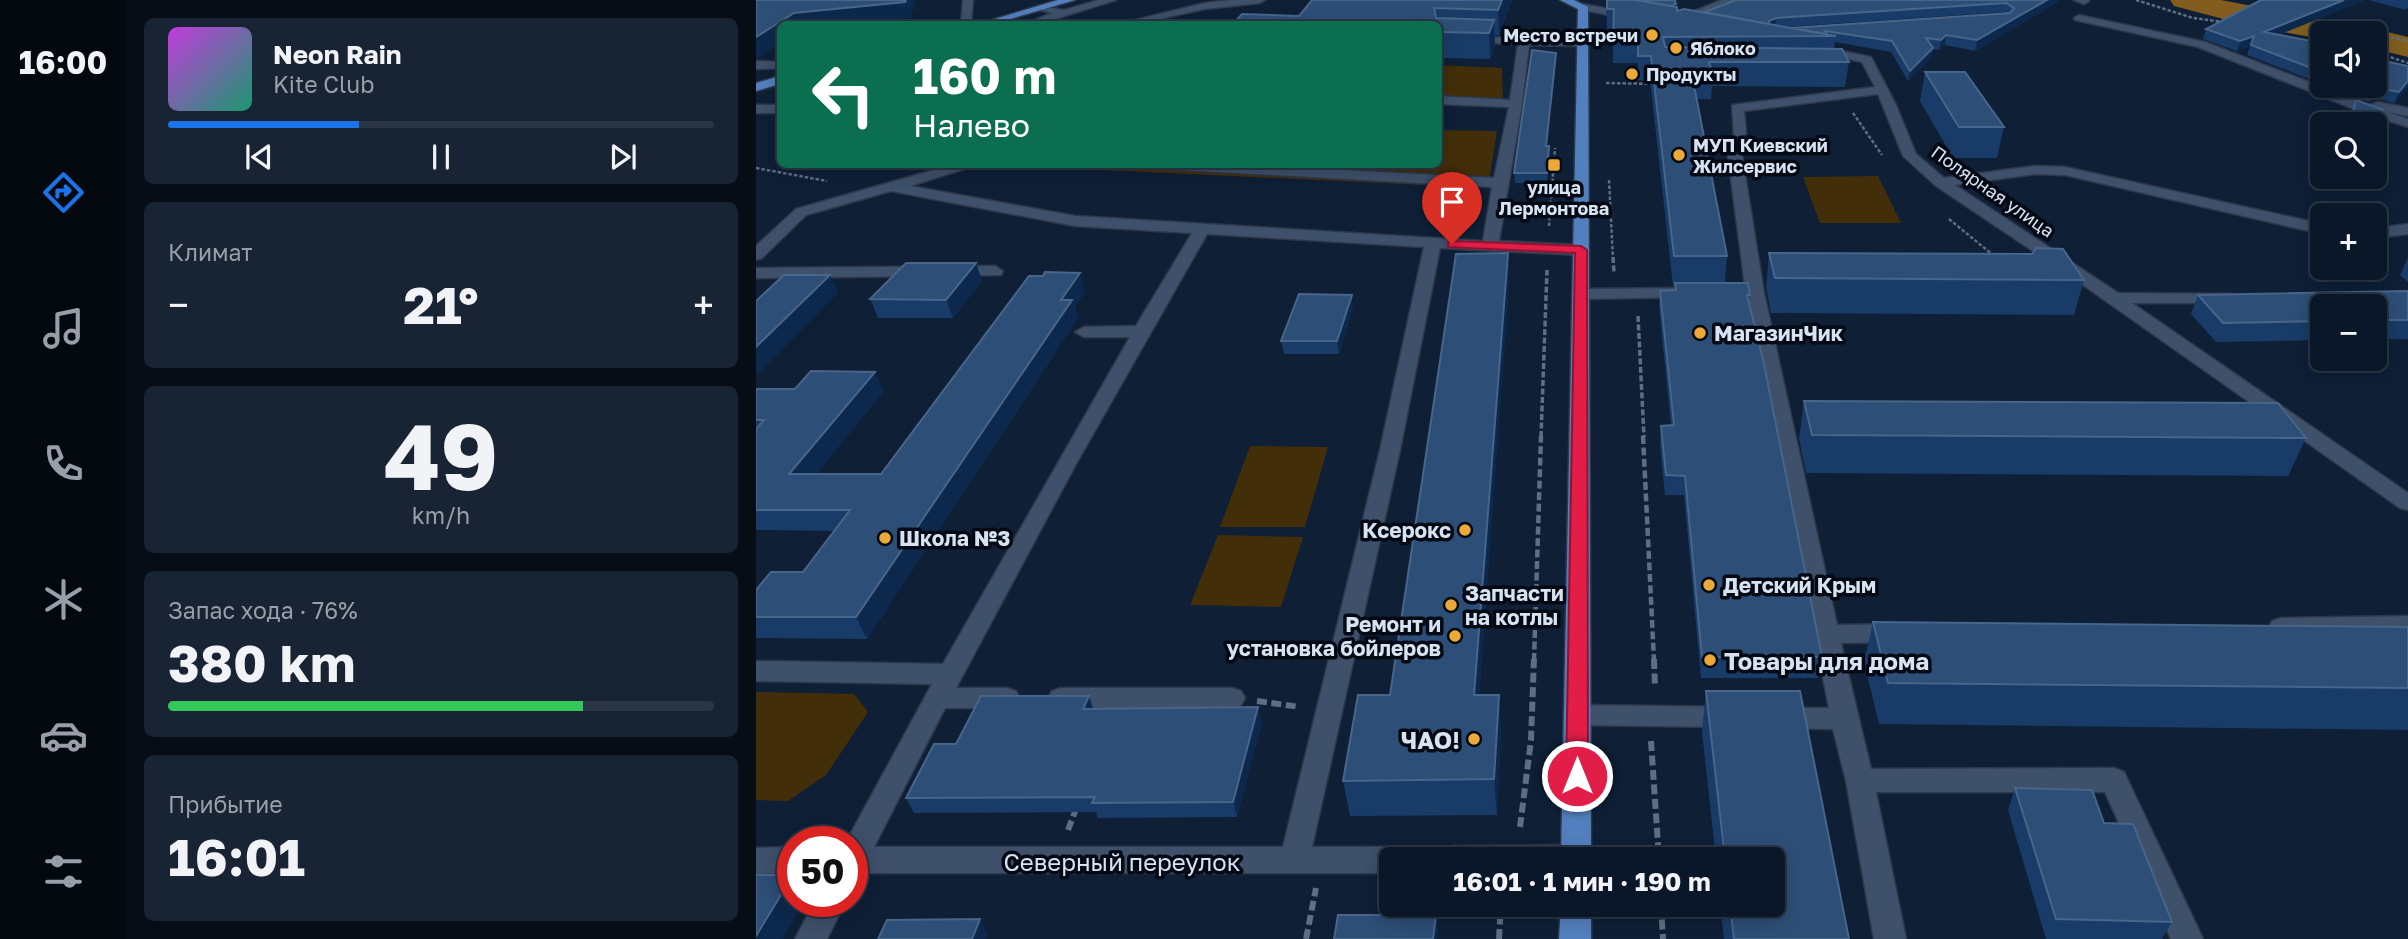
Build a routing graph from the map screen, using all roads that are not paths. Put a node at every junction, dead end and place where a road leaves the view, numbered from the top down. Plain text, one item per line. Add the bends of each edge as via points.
1 (968, 0) edge
2 (1070, 0) edge
3 (1111, 0) edge
4 (1260, 0) edge
5 (1565, 0) edge
6 (1731, 0) edge
7 (1583, 7) junction
8 (1043, 8) junction
9 (1064, 13) junction
10 (1168, 13) junction
11 (1646, 18) edge
12 (2079, 18) dead end
13 (967, 21) edge
14 (994, 21) edge
15 (1039, 21) edge
16 (1136, 21) edge
17 (1185, 21) edge
18 (1708, 29) edge
19 (1442, 38) edge
20 (1524, 41) junction
21 (1583, 43) junction
22 (1798, 46) edge
23 (756, 65) edge
24 (777, 65) edge
25 (1835, 65) edge
26 (1870, 66) junction
27 (777, 81) edge
28 (756, 87) edge
29 (1882, 90) junction
30 (1442, 100) edge
31 (1516, 104) junction
32 (756, 109) edge
33 (777, 109) edge
34 (2369, 110) junction
35 (2408, 112) edge
36 (2408, 123) edge
37 (1739, 133) dead end
38 (1735, 156) dead end
39 (959, 168) edge
40 (1221, 168) edge
41 (1500, 183) junction
42 (1941, 183) junction
43 (884, 189) junction
44 (2310, 226) edge
45 (2408, 229) edge
46 (1201, 230) junction
47 (2387, 232) edge
48 (1433, 243) junction
49 (1490, 246) junction
50 (1581, 250) junction
51 (756, 254) edge
52 (995, 271) dead end
53 (756, 273) edge
54 (2055, 275) edge
55 (2082, 275) junction
56 (1704, 293) edge
57 (1581, 294) junction
58 (2113, 298) junction
59 (2245, 299) edge
60 (1140, 331) junction
61 (1084, 332) dead end
62 (2248, 413) edge
63 (2276, 413) junction
64 (2408, 503) edge
65 (2408, 625) edge
66 (2256, 627) edge
67 (1923, 632) edge
68 (1826, 634) junction
69 (756, 671) edge
70 (949, 673) junction
71 (936, 698) junction
72 (1232, 698) road end
73 (1578, 715) junction
74 (1844, 719) junction
75 (1860, 781) junction
76 (868, 829) edge
77 (1576, 847) edge
78 (777, 860) edge
79 (868, 860) edge
80 (1379, 860) edge
81 (756, 861) edge
82 (1308, 861) junction
83 (823, 917) edge
84 (1576, 917) edge
85 (811, 939) edge
86 (1576, 939) edge
87 (1891, 939) edge
88 (2188, 939) edge

1 - 13 street
2 - 8 main road
3 - 9 street
4 - 10 street
5 - 7 main road
6 - 18 street via 1666,21
7 - 11 street
7 - 21 main road
8 - 9 street
8 - 14 main road
9 - 15 street
10 - 16 street
10 - 17 street
12 - 34 street via 2201,44
19 - 20 street
20 - 21 street
20 - 31 street
21 - 50 main road
22 - 26 street via 1867,59
23 - 24 street
25 - 26 street
26 - 29 street, Полярная улица
27 - 28 main road
29 - 37 street via 1737,108
29 - 42 street, Полярная улица via 1910,156
30 - 31 street
31 - 41 street
32 - 33 street
34 - 35 street via 2378,106
34 - 36 street
38 - 68 street via 1758,268 1749,293 1786,410
39 - 43 street
40 - 41 street
41 - 49 street
42 - 44 street via 2035,170 2065,171
42 - 55 street, Полярная улица
43 - 46 street via 1075,221
43 - 51 street via 801,212
45 - 47 street
46 - 48 street
46 - 60 street
48 - 49 street
48 - 82 street via 1329,711
49 - 50 street
50 - 57 main road
52 - 53 street
54 - 55 street
55 - 58 street, Полярная улица
56 - 57 street
57 - 73 main road
58 - 59 street
58 - 63 street, Полярная улица
60 - 61 street
60 - 70 street
62 - 63 street
63 - 64 street, Полярная улица
65 - 66 street
67 - 68 street
68 - 74 street
69 - 70 street
70 - 71 street
71 - 72 street
71 - 76 street
73 - 74 street
73 - 77 main road
74 - 75 street
75 - 87 street
75 - 88 street via 2114,780
78 - 81 street
79 - 82 street, Северный переулок
80 - 82 street, Северный переулок
83 - 85 street
84 - 86 main road

